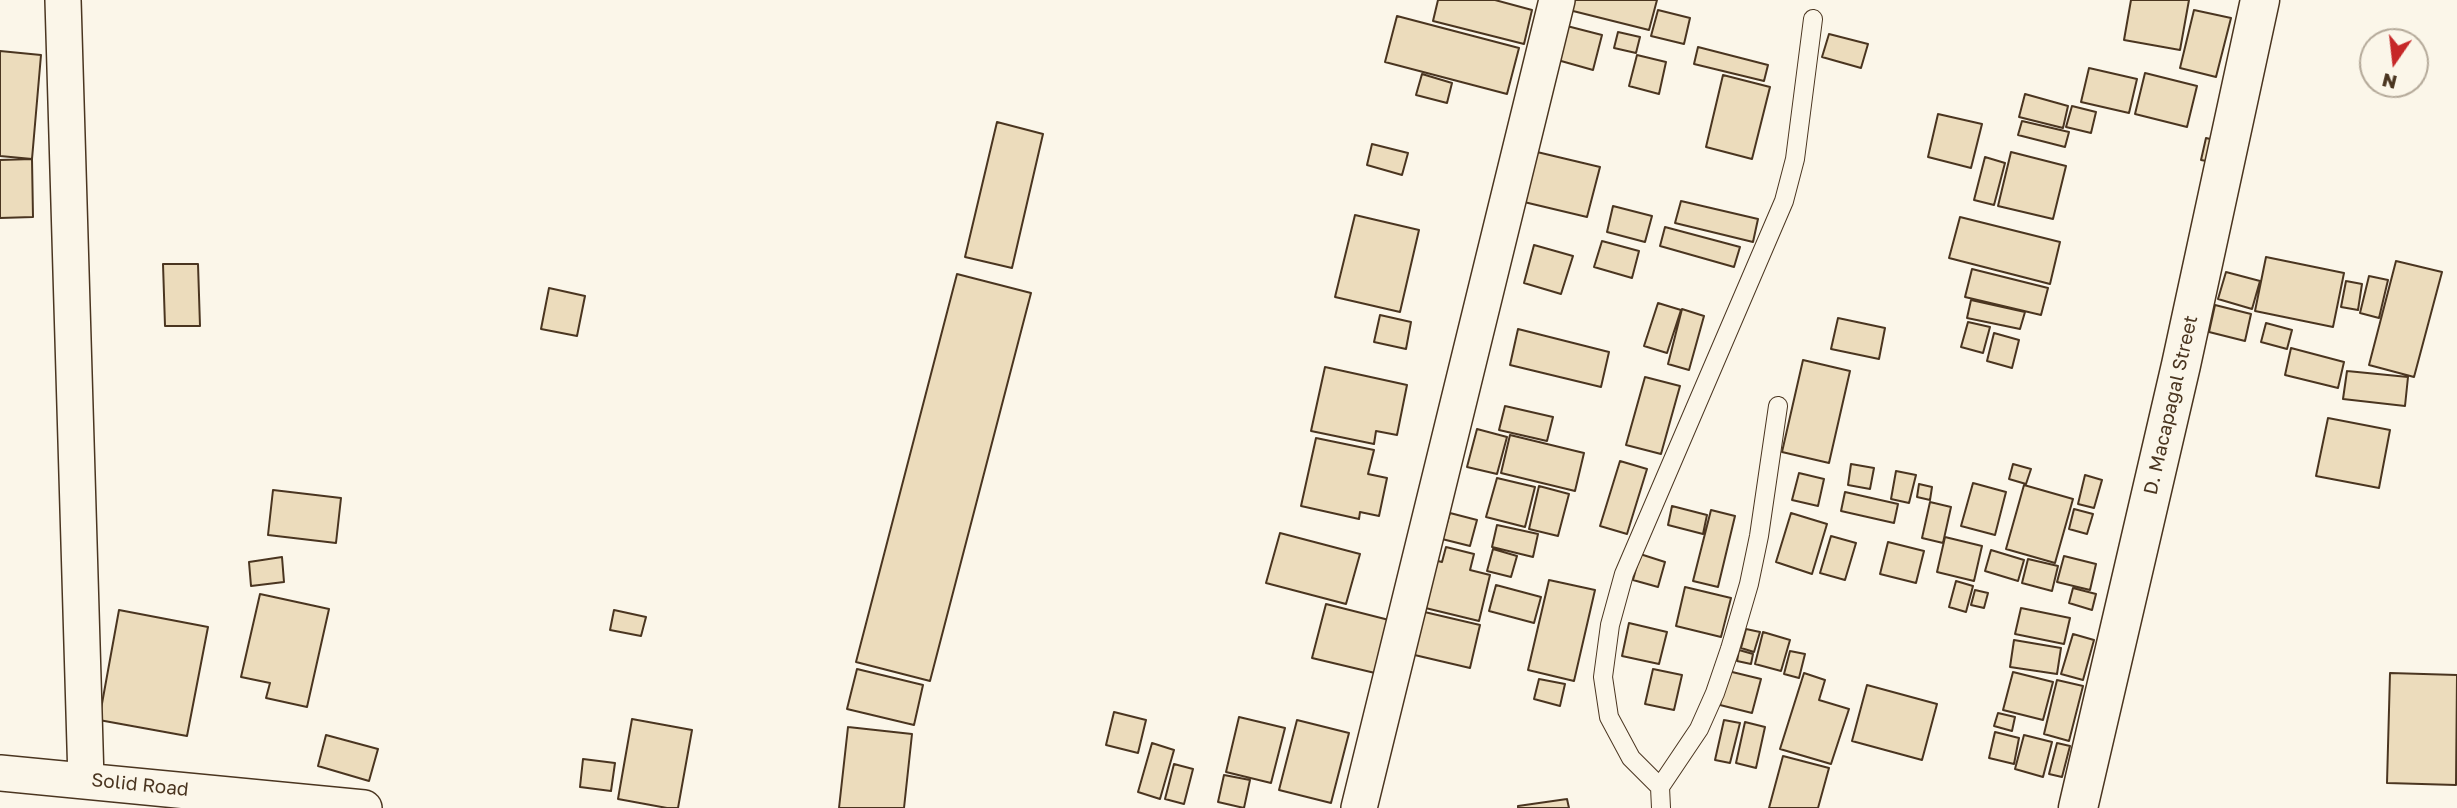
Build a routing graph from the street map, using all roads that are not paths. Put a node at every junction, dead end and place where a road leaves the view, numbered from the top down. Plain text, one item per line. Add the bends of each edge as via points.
1 (63, 0) edge
2 (1557, 0) edge
3 (2260, 0) edge
4 (1813, 19) dead end
5 (1778, 406) dead end
6 (0, 773) edge
7 (86, 779) junction
8 (1660, 787) junction
9 (364, 808) edge
10 (1359, 808) edge
11 (1661, 808) edge
12 (2078, 808) edge

1 - 7 street
2 - 10 street
3 - 12 street, D. Macapagal Street
4 - 8 lane via 1795,159 1784,201 1624,574 1610,625 1603,677 1609,717 1631,758
5 - 8 lane via 1759,536 1730,649 1699,729
6 - 7 street, Solid Road
7 - 9 street, Solid Road
8 - 11 lane

